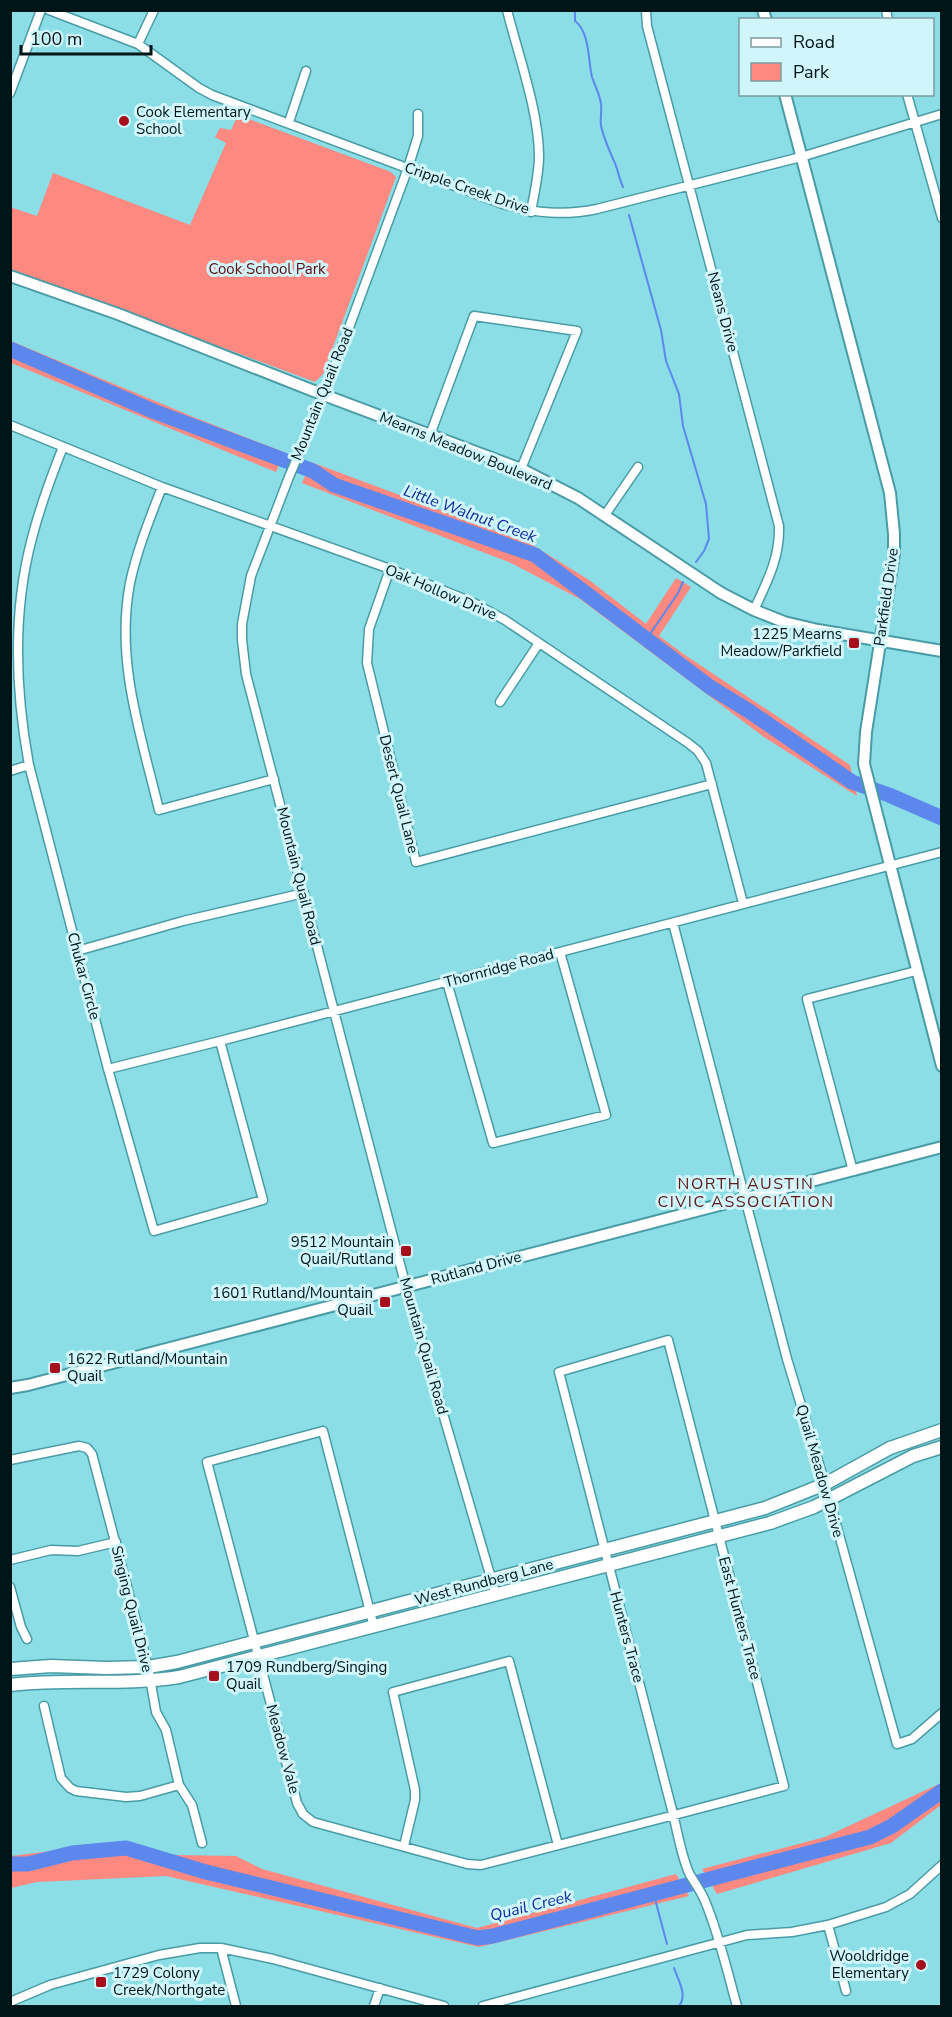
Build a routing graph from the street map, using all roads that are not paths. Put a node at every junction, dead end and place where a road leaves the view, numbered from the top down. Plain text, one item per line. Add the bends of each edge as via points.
1 (41, 10) edge
2 (49, 10) edge
3 (154, 10) edge
4 (507, 10) edge
5 (646, 10) edge
6 (138, 44) junction
7 (306, 71) dead end
8 (10, 93) edge
9 (786, 96) edge
10 (907, 96) edge
11 (418, 114) dead end
12 (942, 114) edge
13 (289, 122) junction
14 (914, 123) junction
15 (801, 157) junction
16 (408, 168) junction
17 (690, 185) junction
18 (531, 212) junction
19 (942, 218) edge
20 (10, 276) edge
21 (324, 395) junction
22 (10, 425) edge
23 (430, 435) junction
24 (63, 447) junction
25 (638, 467) dead end
26 (520, 469) junction
27 (162, 487) junction
28 (605, 515) junction
29 (270, 526) junction
30 (390, 569) junction
31 (754, 610) junction
32 (879, 640) junction
33 (539, 644) junction
34 (942, 651) edge
35 (500, 702) dead end
36 (29, 765) junction
37 (10, 771) edge
38 (274, 778) junction
39 (712, 784) junction
40 (942, 852) edge
41 (889, 865) junction
42 (304, 893) junction
43 (743, 903) junction
44 (673, 923) junction
45 (77, 951) junction
46 (560, 952) junction
47 (916, 971) junction
48 (447, 982) junction
49 (334, 1011) junction
50 (220, 1041) junction
51 (942, 1066) edge
52 (108, 1069) junction
53 (942, 1147) edge
54 (853, 1171) junction
55 (744, 1199) junction
56 (406, 1287) junction
57 (668, 1340) joint
58 (10, 1388) edge
59 (936, 1432) edge
60 (939, 1448) edge
61 (10, 1461) edge
62 (825, 1484) junction
63 (829, 1499) junction
64 (714, 1521) junction
65 (718, 1536) junction
66 (116, 1542) junction
67 (604, 1550) junction
68 (10, 1560) edge
69 (609, 1566) junction
70 (492, 1580) junction
71 (10, 1587) edge
72 (496, 1595) junction
73 (370, 1611) junction
74 (374, 1626) junction
75 (27, 1639) dead end
76 (255, 1642) junction
77 (259, 1657) junction
78 (148, 1667) junction
79 (10, 1669) edge
80 (151, 1682) junction
81 (10, 1685) edge
82 (44, 1706) dead end
83 (942, 1713) edge
84 (179, 1785) junction
85 (674, 1815) junction
86 (202, 1843) dead end
87 (558, 1845) junction
88 (404, 1846) junction
89 (942, 1865) edge
90 (828, 1925) junction
91 (719, 1942) junction
92 (220, 1948) junction
93 (380, 1988) junction
94 (846, 1991) dead end
95 (10, 2002) edge
96 (236, 2007) edge
97 (374, 2007) edge
98 (444, 2007) edge
99 (483, 2007) edge
100 (737, 2007) edge

1 - 8 street
2 - 6 street, Cripple Creek Drive
3 - 6 street
4 - 18 street via 536,121 537,175
5 - 17 street, Neans Drive
6 - 13 street, Cripple Creek Drive via 212,95
7 - 13 street
9 - 15 street, Parkfield Drive
10 - 14 street
11 - 16 street, Mountain Quail Road via 418,136
12 - 14 street, Cripple Creek Drive
13 - 16 street, Cripple Creek Drive
14 - 15 street, Cripple Creek Drive
14 - 19 street
15 - 17 street, Cripple Creek Drive
15 - 32 street, Parkfield Drive via 890,493 894,554
16 - 18 street, Cripple Creek Drive
16 - 21 street, Mountain Quail Road
17 - 18 street, Cripple Creek Drive via 576,213
17 - 31 street, Neans Drive via 779,526 776,559
20 - 21 street, Mearns Meadow Boulevard
21 - 23 street, Mearns Meadow Boulevard
21 - 29 street, Mountain Quail Road
22 - 24 street, Oak Hollow Drive
23 - 26 street, Mearns Meadow Boulevard
23 - 26 street via 474,316 578,331
24 - 27 street, Oak Hollow Drive
24 - 36 street, Chukar Circle via 31,540 20,604 18,685
25 - 28 street
26 - 28 street, Mearns Meadow Boulevard
27 - 29 street, Oak Hollow Drive
27 - 38 street via 134,566 125,641 132,700 159,810
28 - 31 street, Mearns Meadow Boulevard
29 - 30 street, Oak Hollow Drive
29 - 38 street, Mountain Quail Road via 247,591 242,640 246,674
30 - 33 street, Oak Hollow Drive via 489,610
30 - 39 street, Desert Quail Lane via 369,629 367,663 417,862
31 - 32 street, Mearns Meadow Boulevard via 797,626
32 - 34 street, Mearns Meadow Boulevard
32 - 41 street, Parkfield Drive via 864,764
33 - 35 street
33 - 39 street, Oak Hollow Drive via 693,747 706,763
36 - 37 street
36 - 45 street, Chukar Circle
38 - 42 street, Mountain Quail Road
39 - 43 street, Oak Hollow Drive
40 - 41 street, Thornridge Road
41 - 43 street, Thornridge Road
41 - 47 street, Parkfield Drive
42 - 45 street
42 - 49 street, Mountain Quail Road
43 - 44 street, Thornridge Road
44 - 46 street, Thornridge Road
44 - 55 street, Quail Meadow Drive
45 - 52 street, Chukar Circle
46 - 48 street, Thornridge Road
46 - 48 street via 606,1115 493,1143
47 - 51 street, Parkfield Drive
47 - 54 street via 807,999
48 - 49 street, Thornridge Road
49 - 50 street, Thornridge Road
49 - 56 street, Mountain Quail Road
50 - 52 street, Thornridge Road
50 - 52 street, Chukar Circle via 263,1200 154,1231
53 - 54 street, Rutland Drive
54 - 55 street, Rutland Drive
55 - 56 street, Rutland Drive
55 - 62 street, Quail Meadow Drive
56 - 58 street, Rutland Drive
56 - 70 street, Mountain Quail Road
57 - 64 street, East Hunters Trace
57 - 67 street, Hunters Trace via 559,1372
59 - 60 main road
59 - 62 main road, West Rundberg Lane via 891,1448
60 - 63 main road, West Rundberg Lane via 899,1462
61 - 66 street, Singing Quail Drive via 76,1446 87,1448 92,1454
62 - 63 street, Quail Meadow Drive
62 - 64 main road, West Rundberg Lane via 765,1508
63 - 65 main road, West Rundberg Lane via 797,1515
63 - 83 street, Quail Meadow Drive via 897,1744 912,1739
64 - 65 street, East Hunters Trace
64 - 67 main road, West Rundberg Lane
65 - 69 main road, West Rundberg Lane
65 - 85 street, East Hunters Trace via 784,1786
66 - 68 street
66 - 78 street, Singing Quail Drive
67 - 69 street, Hunters Trace
67 - 70 main road, West Rundberg Lane
69 - 72 main road, West Rundberg Lane
69 - 85 street, Hunters Trace
70 - 72 street, Mountain Quail Road
70 - 73 main road, West Rundberg Lane
71 - 75 street
72 - 74 main road, West Rundberg Lane
73 - 74 street
73 - 76 main road, West Rundberg Lane
73 - 76 street, Meadow Vale via 323,1431 207,1462
74 - 77 main road, West Rundberg Lane
76 - 77 street, Meadow Vale
76 - 78 main road, West Rundberg Lane
77 - 80 main road, West Rundberg Lane
77 - 88 street, Meadow Vale via 303,1814 316,1823
78 - 79 main road, West Rundberg Lane
78 - 80 street, Singing Quail Drive
80 - 81 main road, West Rundberg Lane via 40,1681
80 - 84 street, Singing Quail Drive via 156,1712 166,1730
82 - 84 street via 62,1778 70,1788 126,1797
84 - 86 street, Singing Quail Drive via 192,1805
85 - 87 street, Meadow Vale
85 - 91 street, Hunters Trace via 689,1872 705,1900
87 - 88 street, Meadow Vale via 481,1865
87 - 88 street via 509,1661 393,1692 415,1790
89 - 90 street via 898,1902
90 - 91 street
90 - 94 street
91 - 99 street
91 - 100 street, Hunters Trace
92 - 93 street
92 - 95 street via 159,1955 50,1985
92 - 96 street
93 - 97 street
93 - 98 street

